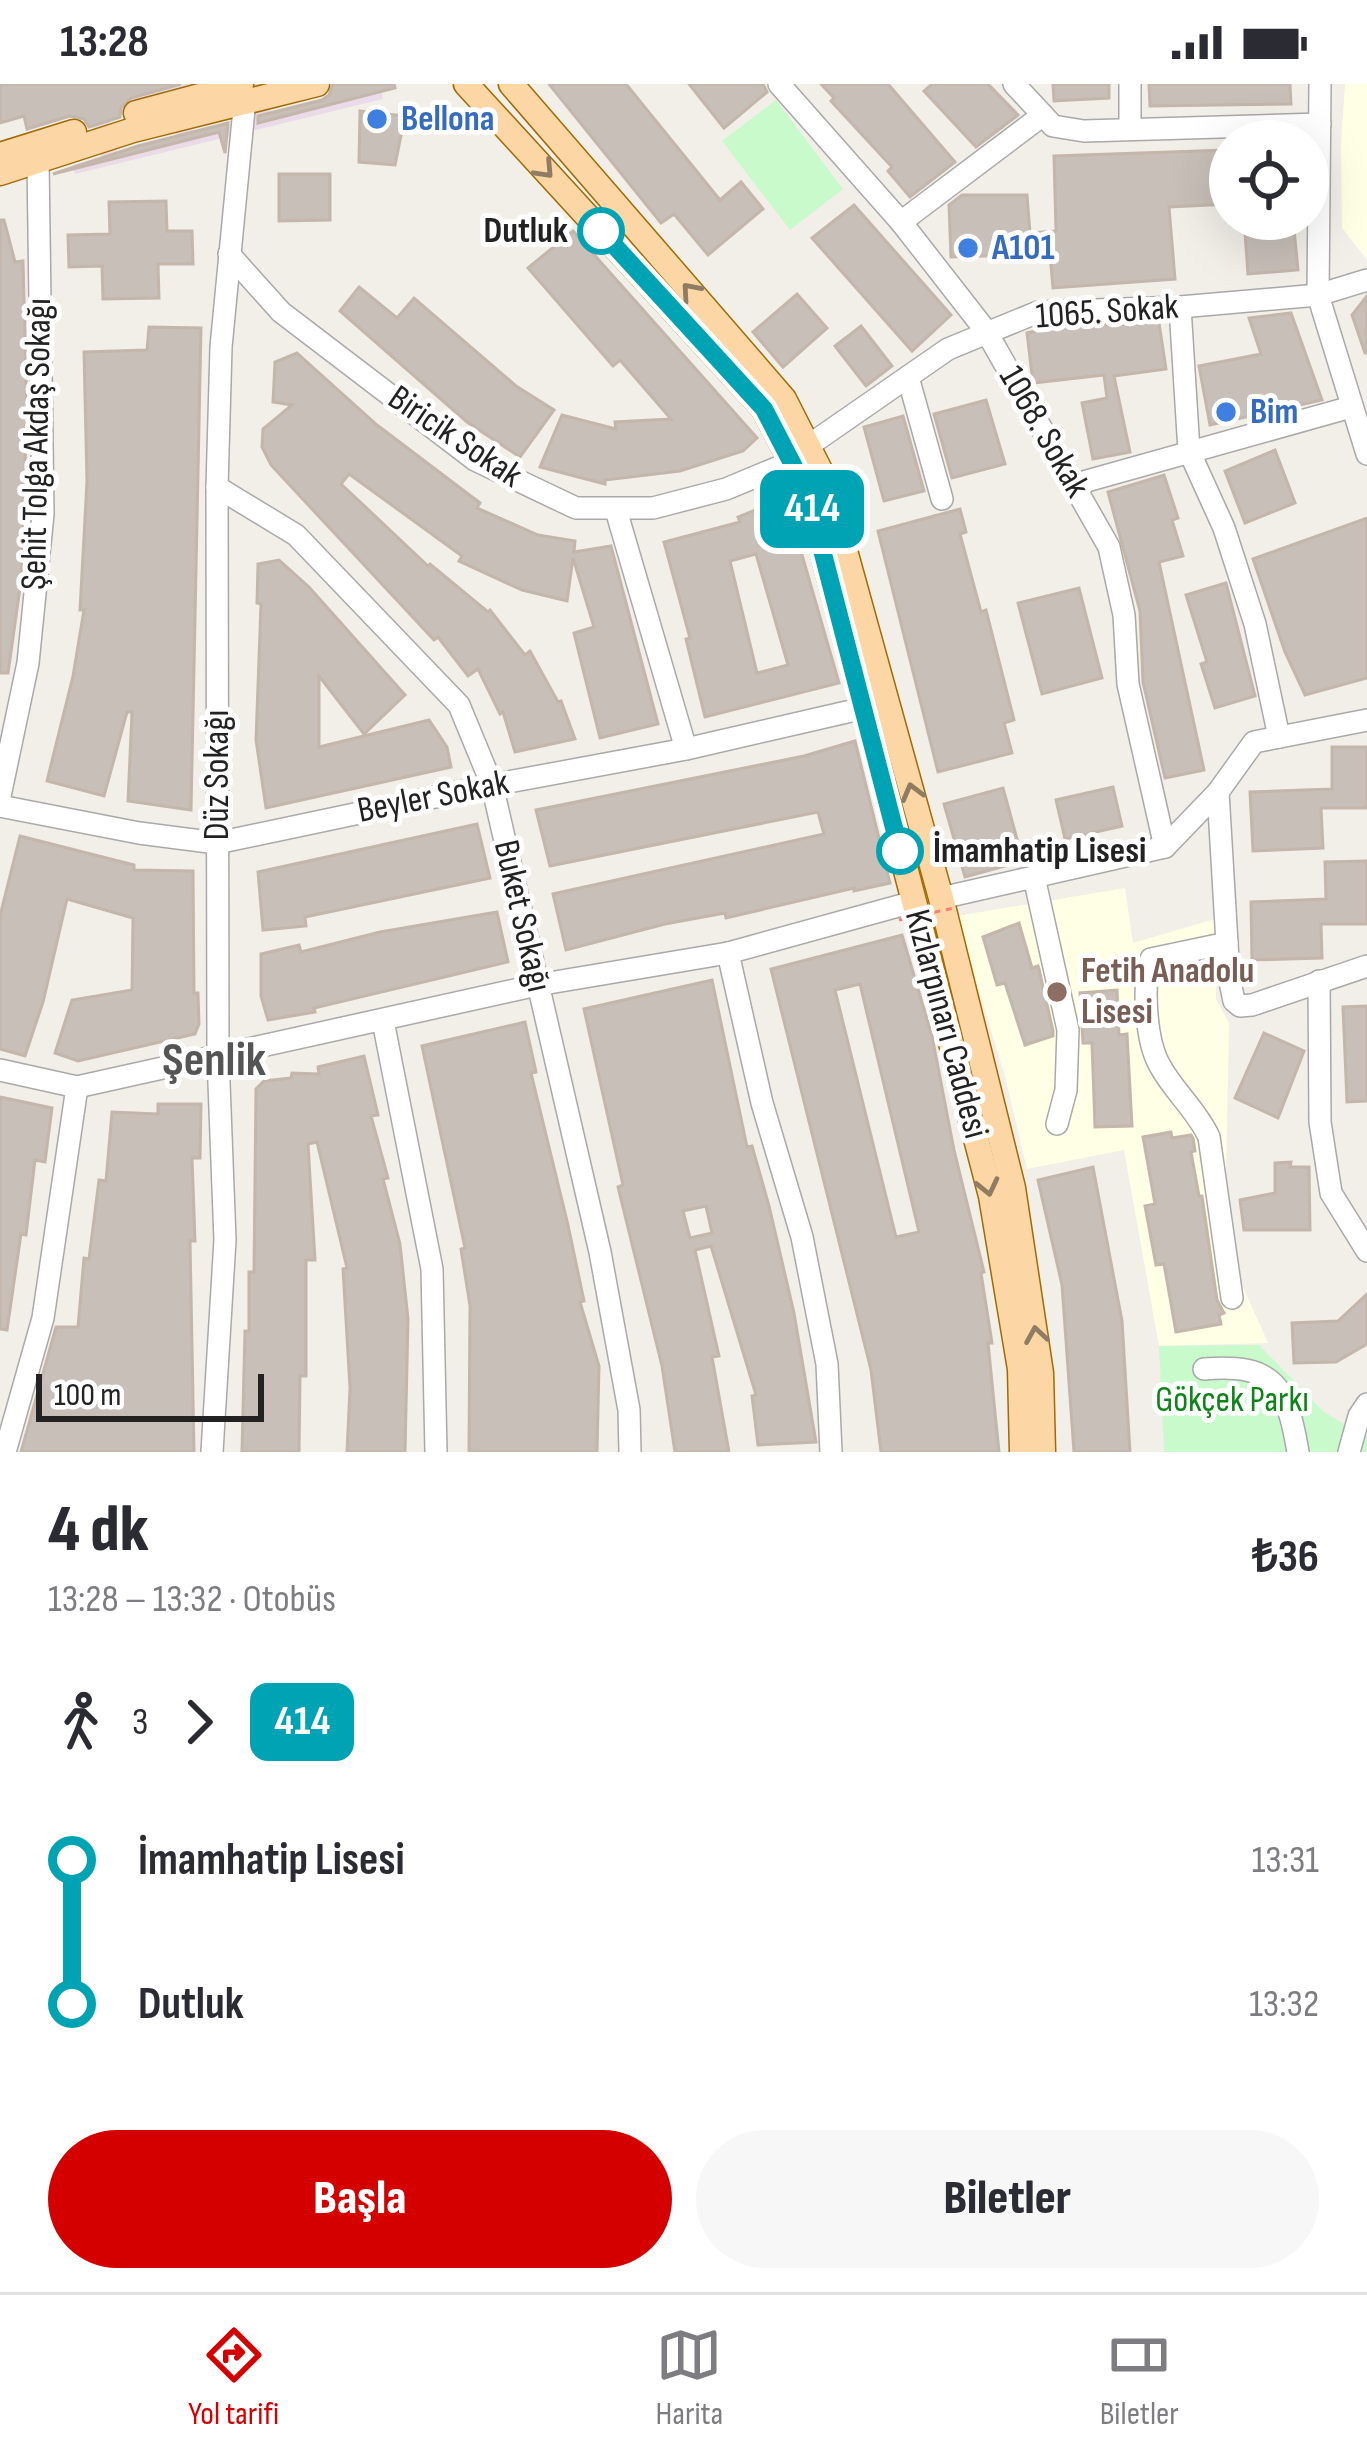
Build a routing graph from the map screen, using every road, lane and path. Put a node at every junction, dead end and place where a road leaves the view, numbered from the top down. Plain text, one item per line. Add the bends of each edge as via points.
1 (317, 84) edge
2 (466, 84) edge
3 (511, 84) edge
4 (779, 84) edge
5 (1014, 84) edge
6 (1130, 84) edge
7 (1320, 84) edge
8 (244, 92) edge
9 (1042, 115) junction
10 (1319, 120) edge
11 (1209, 127) edge
12 (1130, 129) junction
13 (0, 154) edge
14 (38, 160) junction
15 (0, 173) edge
16 (901, 222) junction
17 (1318, 240) edge
18 (229, 254) junction
19 (1367, 280) edge
20 (1318, 295) junction
21 (1180, 307) junction
22 (986, 331) junction
23 (908, 377) junction
24 (1351, 407) junction
25 (1189, 451) junction
26 (800, 454) junction
27 (1367, 454) edge
28 (1076, 484) junction
29 (218, 487) junction
30 (942, 500) dead end
31 (616, 510) junction
32 (864, 708) junction
33 (1367, 720) edge
34 (1279, 737) junction
35 (686, 749) junction
36 (492, 784) junction
37 (1218, 792) junction
38 (0, 796) edge
39 (0, 806) edge
40 (217, 843) junction
41 (1165, 848) junction
42 (1034, 877) junction
43 (947, 903) junction
44 (906, 911) junction
45 (1227, 943) junction
46 (728, 953) junction
47 (1367, 966) edge
48 (1319, 981) junction
49 (537, 985) junction
50 (383, 1021) junction
51 (218, 1057) junction
52 (0, 1070) edge
53 (77, 1087) junction
54 (1057, 1124) dead end
55 (1367, 1251) edge
56 (1232, 1298) dead end
57 (1204, 1369) dead end
58 (1363, 1410) edge
59 (5, 1452) edge
60 (212, 1452) edge
61 (436, 1452) edge
62 (630, 1452) edge
63 (831, 1452) edge
64 (1022, 1452) edge
65 (1043, 1452) edge
66 (1298, 1452) edge
67 (1349, 1452) edge

1 - 8 main road
2 -> 26 main road, Kızlarpınarı Caddesi
26 -> 3 main road, Kızlarpınarı Caddesi via 784,399
4 - 16 street, 1068. Sokak
5 - 9 street
6 - 12 street
7 - 10 street
8 - 13 main road via 193,95
8 - 14 main road
8 - 18 street, Düz Sokağı
9 - 12 street via 1053,126
9 - 16 street
11 - 12 street
14 - 15 main road
14 - 38 street, Şehit Tolga Akdaş Sokağı via 43,514 28,663
16 - 22 street, 1068. Sokak
17 - 20 street
18 - 29 street, Düz Sokağı
18 - 31 street, Biricik Sokak via 281,312 475,460 576,508
19 - 20 street, 1065. Sokak
20 - 21 street, 1065. Sokak
20 - 24 street
21 - 22 street, 1065. Sokak via 1038,312
21 - 25 street
22 - 23 street, 1065. Sokak
22 - 28 street, 1068. Sokak
23 - 26 street, 1065. Sokak
23 - 30 street
24 - 25 street
24 - 27 street
25 - 28 street
25 - 34 street via 1255,624
26 - 31 street, Biricik Sokak via 726,489
26 - 32 main road, Kızlarpınarı Caddesi
43 -> 26 main road, Kızlarpınarı Caddesi via 826,482
28 - 41 street, 1068. Sokak via 1109,547 1128,684
29 - 36 street, Buket Sokağı via 296,535 459,705
29 - 40 street, Düz Sokağı
31 - 35 street
32 - 35 street, Beyler Sokak
32 - 44 main road, Kızlarpınarı Caddesi
33 - 34 street
34 - 37 street via 1254,742
35 - 36 street, Beyler Sokak
36 - 40 street, Beyler Sokak
36 - 49 street, Buket Sokağı
37 - 41 street
37 - 45 street
39 - 40 street, Beyler Sokak
40 - 51 street, Düz Sokağı
41 - 42 street
42 - 43 street
42 - 54 street via 1068,1030
43 - 44 path, bridge
65 -> 43 main road, Kızlarpınarı Caddesi via 1041,1372 1013,1188
44 - 46 street
44 -> 64 main road, Kızlarpınarı Caddesi via 991,1196 1020,1369
45 - 48 street via 1240,1006
45 - 56 street via 1151,958 1146,972 1157,1062 1209,1137
46 - 49 street
46 - 63 street via 802,1237 827,1364
47 - 48 street
48 - 55 street via 1320,1121 1331,1193
49 - 50 street
49 - 62 street, Buket Sokağı via 600,1252
50 - 51 street
50 - 61 street via 431,1269
51 - 53 street
51 - 60 street, Düz Sokağı via 225,1240
52 - 53 street
53 - 59 street via 43,1318
57 - 66 street via 1233,1366 1276,1382
58 - 67 street

